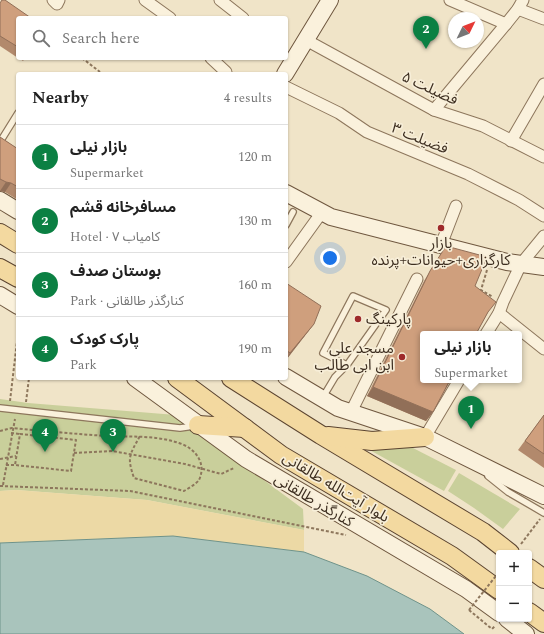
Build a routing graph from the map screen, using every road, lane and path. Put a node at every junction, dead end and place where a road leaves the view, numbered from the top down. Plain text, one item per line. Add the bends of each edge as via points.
1 (53, 0) edge
2 (59, 0) edge
3 (145, 0) edge
4 (220, 0) edge
5 (330, 0) edge
6 (450, 0) edge
7 (521, 4) edge
8 (167, 16) edge
9 (240, 16) edge
10 (544, 19) edge
11 (506, 24) junction
12 (306, 40) junction
13 (290, 54) edge
14 (85, 60) edge
15 (213, 60) edge
16 (100, 72) dead end
17 (226, 72) dead end
18 (286, 72) edge
19 (544, 84) edge
20 (288, 88) edge
21 (434, 110) junction
22 (16, 116) edge
23 (511, 141) junction
24 (0, 142) edge
25 (544, 157) edge
26 (288, 193) edge
27 (0, 200) edge
28 (456, 206) dead end
29 (16, 210) edge
30 (293, 212) dead end
31 (322, 212) junction
32 (544, 216) edge
33 (288, 221) edge
34 (0, 233) edge
35 (544, 236) edge
36 (16, 243) edge
37 (440, 245) junction
38 (491, 258) junction
39 (288, 259) edge
40 (521, 264) junction
41 (544, 267) edge
42 (0, 268) edge
43 (16, 277) edge
44 (417, 279) dead end
45 (0, 295) edge
46 (503, 302) junction
47 (16, 305) edge
48 (499, 313) junction
49 (488, 331) edge
50 (522, 331) edge
51 (522, 331) edge
52 (544, 349) edge
53 (16, 350) edge
54 (347, 365) junction
55 (288, 378) edge
56 (29, 380) edge
57 (138, 380) edge
58 (180, 380) edge
59 (234, 380) edge
60 (457, 383) edge
61 (322, 399) junction
62 (10, 402) dead end
63 (26, 404) dead end
64 (0, 408) edge
65 (17, 410) junction
66 (351, 412) junction
67 (198, 425) junction
68 (12, 428) junction
69 (245, 428) junction
70 (0, 431) edge
71 (11, 433) junction
72 (20, 434) junction
73 (321, 435) junction
74 (140, 436) junction
75 (425, 437) junction
76 (74, 453) junction
77 (130, 454) junction
78 (16, 456) junction
79 (465, 456) junction
80 (8, 457) junction
81 (244, 458) junction
82 (0, 459) edge
83 (6, 464) junction
84 (15, 465) junction
85 (202, 469) junction
86 (0, 486) edge
87 (3, 486) junction
88 (544, 496) edge
89 (544, 514) edge
90 (348, 536) dead end
91 (514, 550) edge
92 (532, 570) edge
93 (496, 576) edge
94 (544, 579) edge
95 (496, 588) edge
96 (496, 611) edge
97 (532, 614) edge
98 (511, 622) edge
99 (544, 623) edge
100 (492, 629) dead end
101 (526, 634) edge

1 - 2 street via 57,4
3 - 8 street
4 - 9 street
5 - 12 street
6 - 11 street
7 - 10 street
7 - 11 street
11 - 21 street
12 - 13 street
12 - 21 street, فضیلت ۵
13 - 18 street
14 - 16 path
15 - 17 street
19 - 23 street
20 - 32 street, فضیلت ۳ via 339,113 367,132 468,174
21 - 23 street, فضیلت ۵ via 484,126
22 - 24 lane
23 - 25 street, فضیلت ۵
26 - 31 street
27 - 29 street
28 - 37 street
30 - 33 lane
31 - 37 street via 331,217
31 - 39 street
34 - 36 main road
35 - 40 street
37 - 38 street
38 - 40 street
38 - 46 path via 481,290
40 - 41 street
40 - 46 street
42 - 43 main road
44 - 66 street
45 - 47 street
46 - 48 street
48 - 49 street
48 - 51 street
50 - 52 street
53 - 62 path
54 - 54 lane via 386,310 353,296 323,353
54 - 61 lane via 335,376
55 - 61 street
56 - 63 path
57 - 67 street, کنارگذر طالقانی
58 - 69 main road, بلوار آیت‌الله طالقانی
59 - 73 main road
60 - 75 street
61 - 66 street
64 - 65 lane
65 - 67 lane via 180,428
65 - 68 path
66 - 75 street
67 - 69 main road
67 - 81 street, کنارگذر طالقانی
68 - 70 path
68 - 71 path
68 - 74 path
69 - 95 main road, بلوار آیت‌الله طالقانی via 292,462 452,556
71 - 72 path
71 - 80 path
72 - 76 path via 76,440
72 - 78 path
73 - 75 main road via 372,441
73 - 91 main road
74 - 77 path
74 - 85 path via 180,443 190,448 198,454
75 - 79 street
76 - 77 path via 112,451
76 - 84 path via 71,471
77 - 85 path
77 - 85 path via 134,478 184,491 198,481
78 - 80 path
78 - 84 path
79 - 88 street
79 - 89 lane via 508,492
80 - 82 path
80 - 83 path
81 - 85 path via 234,469 221,474
81 - 96 street, کنارگذر طالقانی via 466,589
83 - 84 path
83 - 87 path
86 - 87 path
87 - 90 path via 130,491
89 - 91 path
92 - 94 main road
93 - 100 path, bridge via 469,610
97 - 99 main road
98 - 101 street

